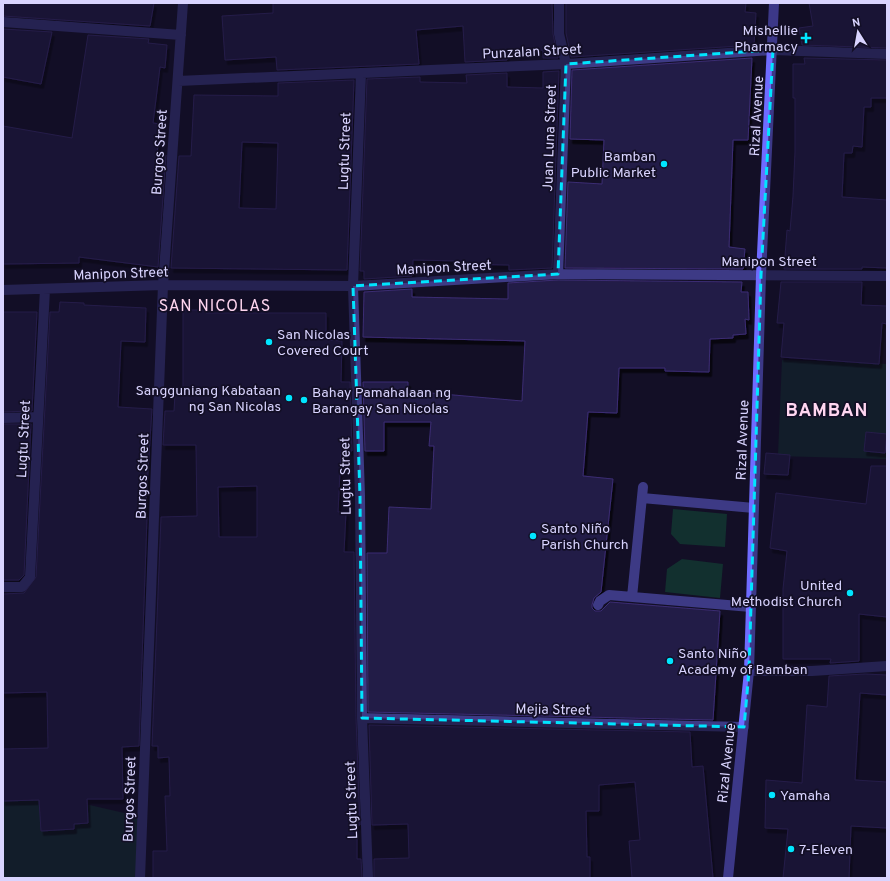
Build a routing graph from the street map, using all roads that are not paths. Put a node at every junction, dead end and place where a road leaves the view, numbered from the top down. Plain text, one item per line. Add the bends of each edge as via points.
1 (183, 3) edge
2 (559, 3) edge
3 (774, 3) edge
4 (3, 22) edge
5 (181, 34) junction
6 (773, 50) junction
7 (887, 54) edge
8 (566, 64) junction
9 (361, 73) junction
10 (178, 81) junction
11 (558, 274) junction
12 (761, 275) junction
13 (887, 276) edge
14 (163, 285) junction
15 (353, 286) junction
16 (3, 290) edge
17 (45, 290) junction
18 (38, 417) junction
19 (3, 418) edge
20 (754, 508) junction
21 (3, 587) edge
22 (632, 597) junction
23 (598, 605) dead end
24 (751, 607) junction
25 (887, 666) edge
26 (749, 671) junction
27 (362, 718) junction
28 (744, 727) junction
29 (140, 878) edge
30 (368, 878) edge
31 (728, 878) edge

1 - 5 street, Burgos Street
2 - 8 street, Juan Luna Street via 559,34
3 - 6 street, Rizal Avenue
4 - 5 street
5 - 10 street, Burgos Street
6 - 7 street, Punzalan Street
6 - 8 street, Punzalan Street
6 - 12 street, Rizal Avenue
8 - 9 street, Punzalan Street
8 - 11 street, Juan Luna Street
9 - 10 street, Punzalan Street
9 - 15 street, Lugtu Street
10 - 14 street, Burgos Street
11 - 12 street, Manipon Street
11 - 15 street, Manipon Street
12 - 13 street, Manipon Street
12 - 20 street, Rizal Avenue
14 - 15 street, Manipon Street
14 - 17 street, Manipon Street
14 - 29 street, Burgos Street
15 - 27 street, Lugtu Street via 360,496
16 - 17 street, Manipon Street
17 - 18 street, Lugtu Street
18 - 19 street
18 - 21 street, Lugtu Street via 30,577 22,587
20 - 22 street via 642,492
20 - 24 street, Rizal Avenue
22 - 23 street via 609,595
22 - 24 street
24 - 26 street, Rizal Avenue
25 - 26 street via 812,671
26 - 28 street, Rizal Avenue
27 - 28 street, Mejia Street
27 - 30 street, Lugtu Street
28 - 31 street, Rizal Avenue

